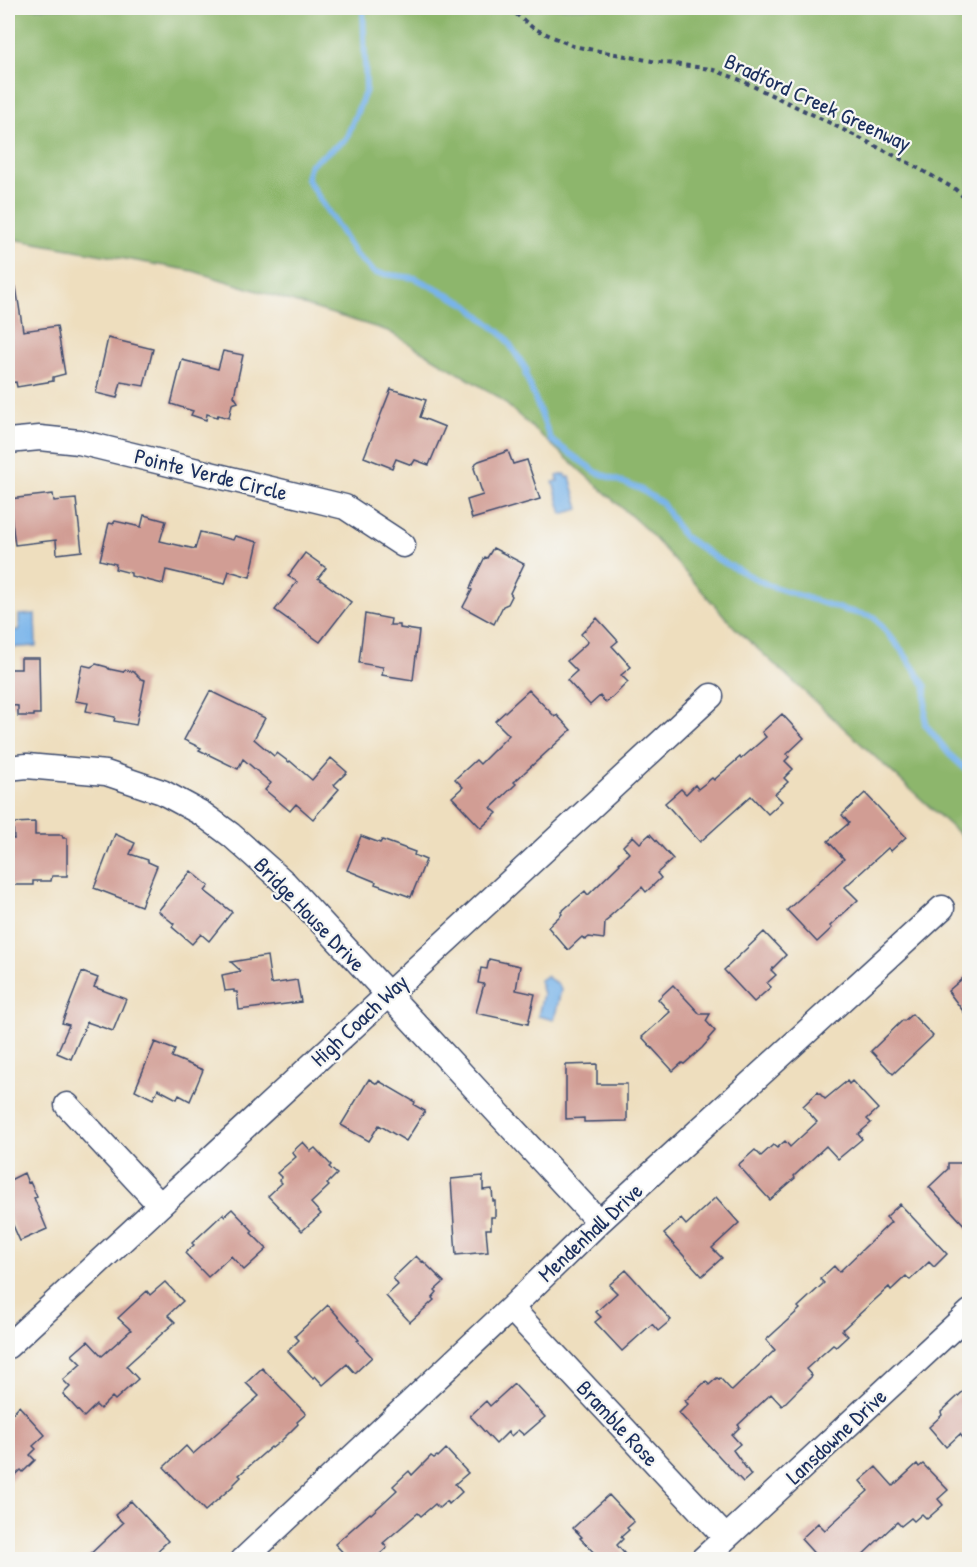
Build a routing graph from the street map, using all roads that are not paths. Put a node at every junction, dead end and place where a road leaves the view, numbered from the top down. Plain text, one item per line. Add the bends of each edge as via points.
1 (8, 441) edge
2 (403, 546) dead end
3 (711, 696) dead end
4 (8, 768) edge
5 (942, 908) dead end
6 (387, 994) junction
7 (67, 1106) dead end
8 (160, 1206) junction
9 (599, 1222) junction
10 (511, 1308) junction
11 (969, 1312) edge
12 (8, 1346) edge
13 (726, 1538) junction
14 (243, 1560) edge
15 (702, 1560) edge

1 - 2 street, Pointe Verde Circle via 40,438 79,442 345,507
3 - 6 street, High Coach Way
4 - 6 street, Bridge House Drive via 106,773 162,792 201,813 284,882
5 - 9 street, Mendenhall Drive
6 - 8 street, High Coach Way
6 - 9 street, Bridge House Drive
7 - 8 street
8 - 12 street, High Coach Way
9 - 10 street, Mendenhall Drive
10 - 13 street, Bramble Rose
10 - 14 street, Mendenhall Drive
11 - 13 street, Lansdowne Drive
13 - 15 street, Lansdowne Drive

